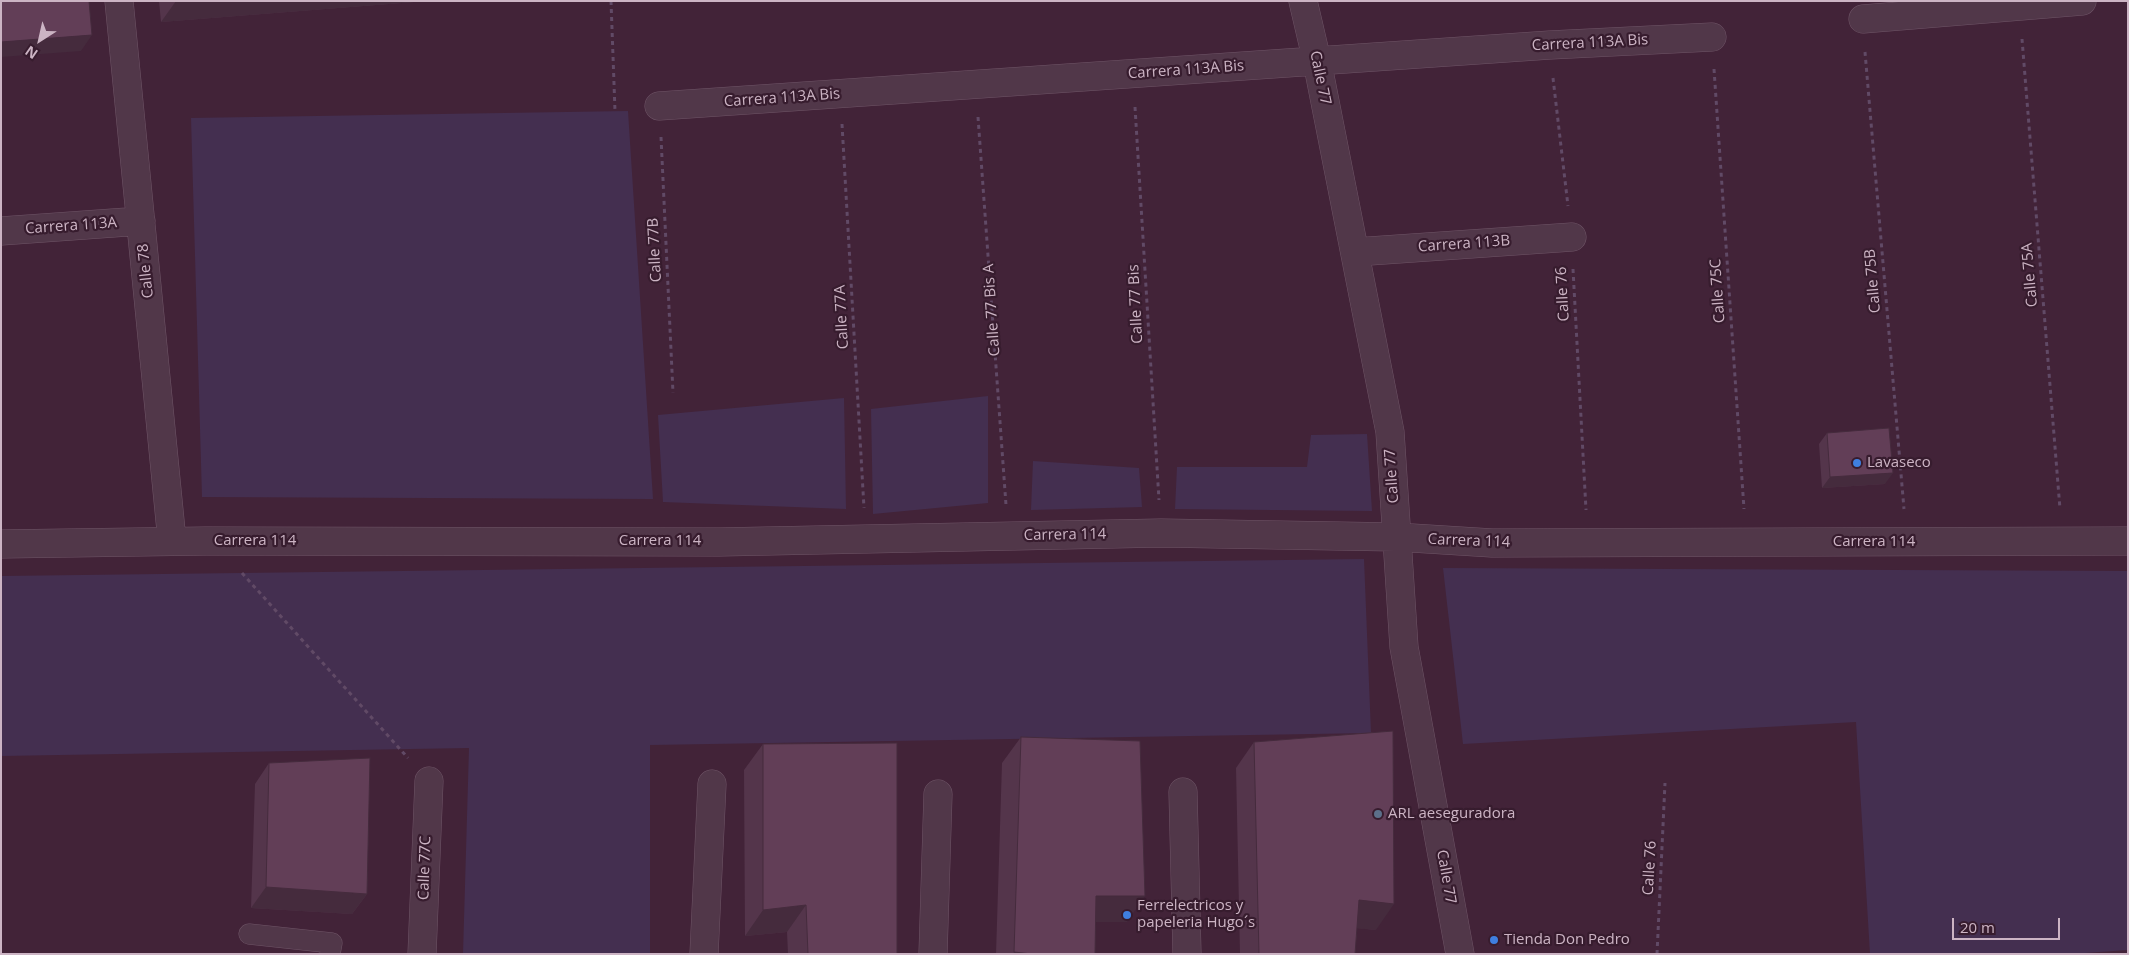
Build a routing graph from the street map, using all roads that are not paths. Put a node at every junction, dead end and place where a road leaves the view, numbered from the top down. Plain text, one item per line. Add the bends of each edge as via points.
1 (119, 1) edge
2 (1303, 1) edge
3 (2082, 1) edge
4 (1863, 19) road end
5 (1712, 37) road end
6 (1317, 61) junction
7 (659, 106) road end
8 (141, 221) junction
9 (1, 231) edge
10 (1572, 237) road end
11 (1355, 252) junction
12 (1396, 538) junction
13 (172, 541) junction
14 (2128, 541) edge
15 (1, 544) edge
16 (429, 781) road end
17 (712, 784) dead end
18 (1183, 792) dead end
19 (938, 794) dead end
20 (249, 934) dead end
21 (330, 954) edge
22 (422, 954) edge
23 (704, 954) edge
24 (933, 954) edge
25 (1187, 954) edge
26 (1460, 954) edge

1 - 8 street, Calle 78
2 - 6 street, Calle 77
3 - 4 street
5 - 6 street, Carrera 113A Bis
6 - 7 street, Carrera 113A Bis
6 - 11 street, Calle 77
8 - 9 street, Carrera 113A
8 - 13 street, Calle 78
10 - 11 street, Carrera 113B
11 - 12 street, Calle 77 via 1390,432
12 - 13 street, Carrera 114 via 1161,533 866,540
12 - 14 street, Carrera 114 via 1492,543
12 - 26 street, Calle 77 via 1404,647
13 - 15 street, Carrera 114
16 - 22 street, Calle 77C
17 - 23 street
18 - 25 street
19 - 24 street
20 - 21 lane via 332,942

